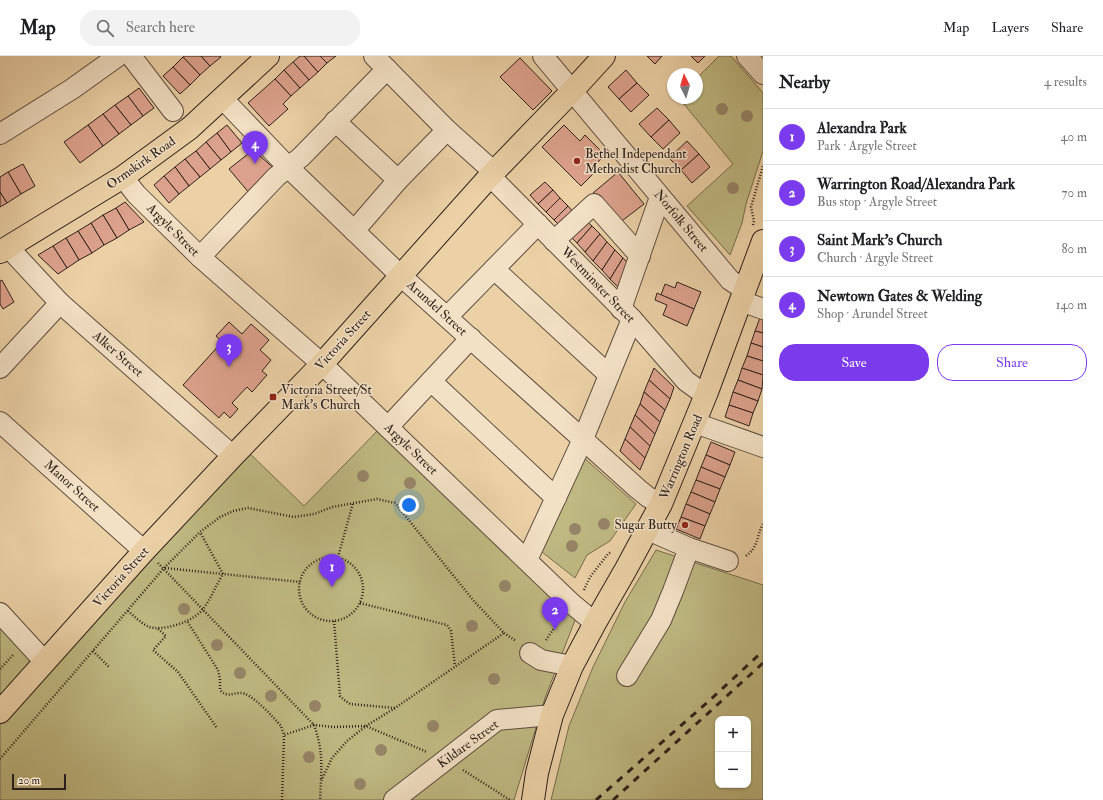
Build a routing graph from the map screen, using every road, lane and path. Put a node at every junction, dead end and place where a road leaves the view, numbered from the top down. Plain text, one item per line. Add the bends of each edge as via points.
1 (118, 56) edge
2 (131, 56) edge
3 (268, 56) edge
4 (543, 56) edge
5 (604, 56) edge
6 (747, 56) edge
7 (381, 62) edge
8 (763, 74) edge
9 (572, 91) junction
10 (223, 99) junction
11 (173, 111) dead end
12 (335, 121) junction
13 (447, 130) junction
14 (0, 134) edge
15 (763, 166) edge
16 (289, 168) junction
17 (492, 174) junction
18 (123, 177) junction
19 (398, 180) junction
20 (660, 197) junction
21 (538, 224) junction
22 (354, 231) junction
23 (758, 234) edge
24 (554, 241) junction
25 (4, 249) edge
26 (640, 256) junction
27 (200, 257) junction
28 (494, 269) junction
29 (401, 276) junction
30 (743, 296) junction
31 (60, 303) junction
32 (763, 308) edge
33 (627, 314) junction
34 (447, 317) junction
35 (471, 338) junction
36 (322, 364) junction
37 (0, 368) edge
38 (609, 375) junction
39 (431, 381) junction
40 (707, 392) junction
41 (0, 422) edge
42 (695, 423) junction
43 (388, 427) junction
44 (583, 439) junction
45 (763, 448) edge
46 (233, 456) junction
47 (556, 498) junction
48 (353, 503) junction
49 (661, 504) junction
50 (763, 524) edge
51 (648, 530) junction
52 (200, 532) junction
53 (689, 548) junction
54 (144, 550) junction
55 (615, 550) dead end
56 (338, 557) junction
57 (527, 560) junction
58 (728, 561) joint
59 (164, 568) junction
60 (223, 574) junction
61 (300, 582) junction
62 (360, 603) junction
63 (571, 603) junction
64 (203, 609) junction
65 (128, 611) junction
66 (0, 613) edge
67 (187, 621) junction
68 (334, 621) junction
69 (594, 622) junction
70 (158, 628) junction
71 (93, 651) junction
72 (16, 653) dead end
73 (533, 654) joint
74 (46, 662) junction
75 (455, 666) junction
76 (572, 666) junction
77 (109, 667) dead end
78 (0, 670) edge
79 (628, 676) dead end
80 (395, 708) junction
81 (0, 712) edge
82 (552, 715) junction
83 (314, 725) junction
84 (366, 726) junction
85 (217, 728) dead end
86 (284, 735) junction
87 (0, 759) edge
88 (446, 760) junction
89 (321, 781) junction
90 (282, 800) edge
91 (320, 800) edge
92 (394, 800) edge
93 (510, 800) edge
94 (533, 800) edge

1 - 14 street via 72,89
2 - 11 street
3 - 10 main road, Ormskirk Road
4 - 9 street, Norfolk Street
5 - 9 main road, Victoria Street
6 - 8 street
7 - 12 street
7 - 13 street, Westminster Street
9 - 17 main road, Victoria Street
9 - 20 street, Norfolk Street
10 - 16 street, Arundel Street
10 - 18 main road, Ormskirk Road via 190,128
12 - 16 street
12 - 19 street
13 - 17 street, Westminster Street
13 - 19 street
15 - 23 path via 751,206
16 - 22 street, Arundel Street
16 - 27 street via 276,177
17 - 21 street, Westminster Street
17 - 29 main road, Victoria Street
18 - 25 main road, Ormskirk Road
18 - 27 street, Argyle Street via 136,194
19 - 22 street
20 - 26 street
20 - 30 street, Norfolk Street
21 - 24 street, Westminster Street
21 - 28 street
22 - 29 street, Arundel Street
23 - 30 main road, Warrington Road
24 - 26 street via 594,204
24 - 33 street, Westminster Street
25 - 31 street, Alker Street
26 - 33 street
27 - 36 street, Argyle Street
28 - 34 street
28 - 38 street
29 - 34 street, Arundel Street
29 - 36 main road, Victoria Street
30 - 32 street, Norfolk Street
30 - 40 main road, Warrington Road
31 - 37 street
31 - 46 street, Alker Street
33 - 38 street
33 - 40 street, Westminster Street via 686,381
34 - 35 street, Arundel Street
35 - 39 street
35 - 44 street, Arundel Street
36 - 43 street, Argyle Street
36 - 46 main road, Victoria Street
38 - 44 street
39 - 43 street
39 - 47 street
40 - 42 main road, Warrington Road
41 - 54 street, Manor Street
42 - 45 street
42 - 49 main road, Warrington Road
43 - 57 street, Argyle Street
44 - 47 street
44 - 49 street, Arundel Street via 638,489
46 - 54 main road, Victoria Street
47 - 57 street
48 - 52 path via 294,517 248,508 220,517
48 - 56 path
48 - 75 path via 377,499 395,503 473,600 504,632
49 - 51 main road, Warrington Road
50 - 58 path via 753,550 746,556
51 - 53 street
51 - 69 main road, Warrington Road
52 - 59 path
52 - 60 path
53 - 58 street
53 - 79 street via 661,620
54 - 74 main road, Victoria Street
55 - 63 path via 608,554 590,577 584,590
56 - 61 path via 326,557 316,561 308,567
56 - 62 path via 347,561 361,577 363,587
57 - 63 street, Argyle Street
59 - 60 path
59 - 64 path
59 - 65 path
60 - 61 path
60 - 64 path
61 - 68 path via 300,597 311,615 320,620
62 - 68 path via 351,615
62 - 75 path via 447,625 451,631
63 - 69 street, Argyle Street
63 - 73 path
64 - 67 path
64 - 83 path
65 - 70 path via 147,626
65 - 71 path
66 - 74 street
67 - 70 path
67 - 86 path via 220,674 220,690 230,695 240,693 253,699 282,727
68 - 80 path via 340,696 350,704
69 - 76 main road, Warrington Road
70 - 85 path via 166,636 153,650 178,672
71 - 77 path
71 - 87 path
72 - 78 path
73 - 76 street via 541,660
74 - 81 main road, Victoria Street
75 - 80 path
76 - 82 main road, Warrington Road
80 - 84 path
82 - 88 street, Kildare Street via 497,720
82 - 94 main road, Warrington Road
83 - 84 path
83 - 86 path
83 - 89 path via 322,754
84 - 88 path
84 - 89 path via 332,758
86 - 90 path
88 - 92 street, Kildare Street
88 - 93 path
89 - 91 path

